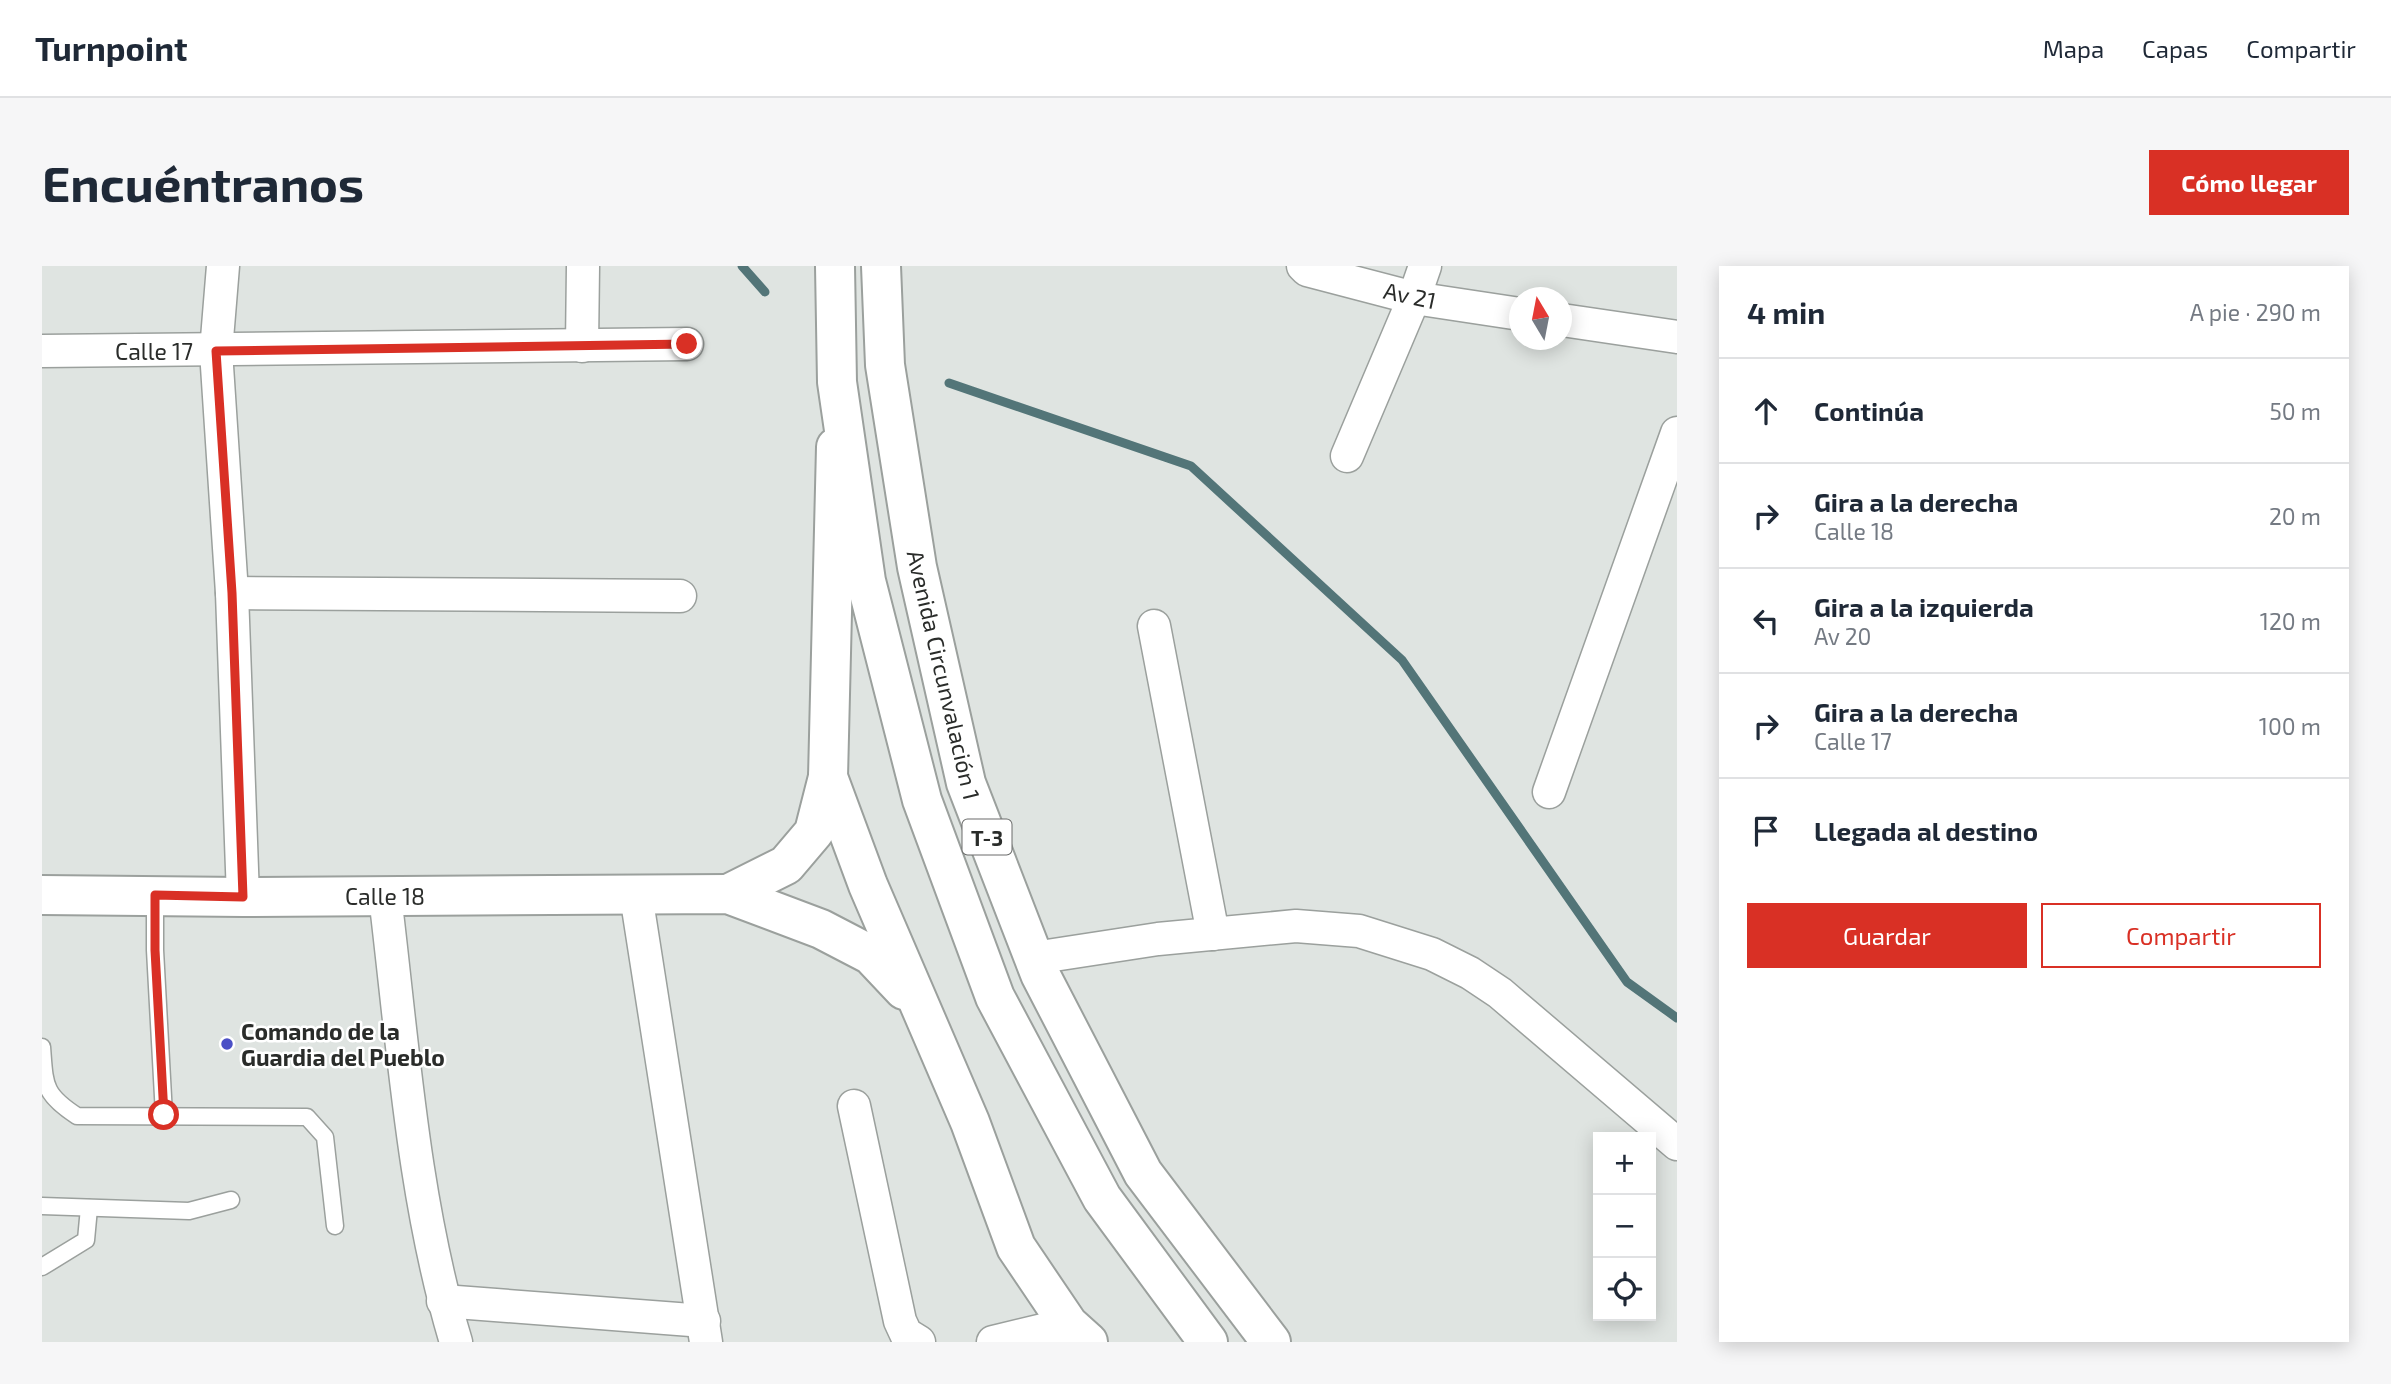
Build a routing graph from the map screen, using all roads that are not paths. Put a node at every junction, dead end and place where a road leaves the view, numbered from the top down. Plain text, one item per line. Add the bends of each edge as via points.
1 (223, 266) edge
2 (583, 266) edge
3 (835, 266) edge
4 (881, 266) edge
5 (1303, 266) edge
6 (1425, 266) edge
7 (1414, 298) junction
8 (1509, 312) edge
9 (1572, 321) edge
10 (1677, 337) edge
11 (687, 344) dead end
12 (582, 346) junction
13 (42, 351) edge
14 (216, 351) junction
15 (837, 382) junction
16 (1677, 433) edge
17 (1347, 456) dead end
18 (232, 593) junction
19 (680, 596) dead end
20 (1154, 626) dead end
21 (828, 777) junction
22 (1549, 792) dead end
23 (728, 894) junction
24 (42, 895) edge
25 (155, 895) junction
26 (636, 895) junction
27 (386, 896) junction
28 (243, 897) junction
29 (1213, 934) junction
30 (1034, 958) junction
31 (923, 1009) junction
32 (42, 1047) edge
33 (854, 1106) dead end
34 (164, 1115) junction
35 (1677, 1144) edge
36 (231, 1200) dead end
37 (42, 1206) edge
38 (89, 1208) junction
39 (335, 1226) dead end
40 (42, 1267) edge
41 (443, 1301) junction
42 (705, 1332) edge
43 (1078, 1333) edge
44 (456, 1342) edge
45 (919, 1342) edge
46 (993, 1342) edge
47 (1208, 1342) edge
48 (1271, 1342) edge

1 - 14 street
2 - 12 street
3 - 15 main road, T-3
4 - 30 main road, Avenida Circunvalación 1 / T-3 via 885,365 917,567 966,783
5 - 7 street, Av 21
6 - 7 street
7 - 8 street, Av 21
7 - 17 street
9 - 10 street
11 - 12 street, Calle 17
12 - 14 street, Calle 17
13 - 14 street, Calle 17
14 - 18 street
15 - 21 main road, T-3
15 - 47 main road, T-3 via 866,581 922,800 995,997 1102,1198
16 - 22 street
18 - 19 street
18 - 28 street
20 - 29 street
21 - 23 main road via 814,832 786,866
21 - 31 main road, T-3 via 868,885
23 - 26 main road, Calle 18
23 - 31 main road via 821,929 871,955
24 - 25 main road, Calle 18
25 - 28 main road, Calle 18
25 - 34 lane
26 - 27 main road, Calle 18
26 - 42 street
27 - 28 main road, Calle 18
27 - 41 street via 420,1180
29 - 30 street
29 - 35 street via 1296,926 1359,931 1432,954 1500,993
30 - 48 main road, Avenida Circunvalación 1 / T-3 via 1143,1173
31 - 43 main road, T-3 via 1016,1247
32 - 34 lane via 45,1083 56,1102 77,1116
33 - 45 street via 900,1321 905,1334
34 - 39 lane via 307,1117 325,1137
36 - 38 lane via 189,1211
37 - 38 lane
38 - 40 lane via 86,1240
41 - 42 street
41 - 44 street
43 - 46 street

